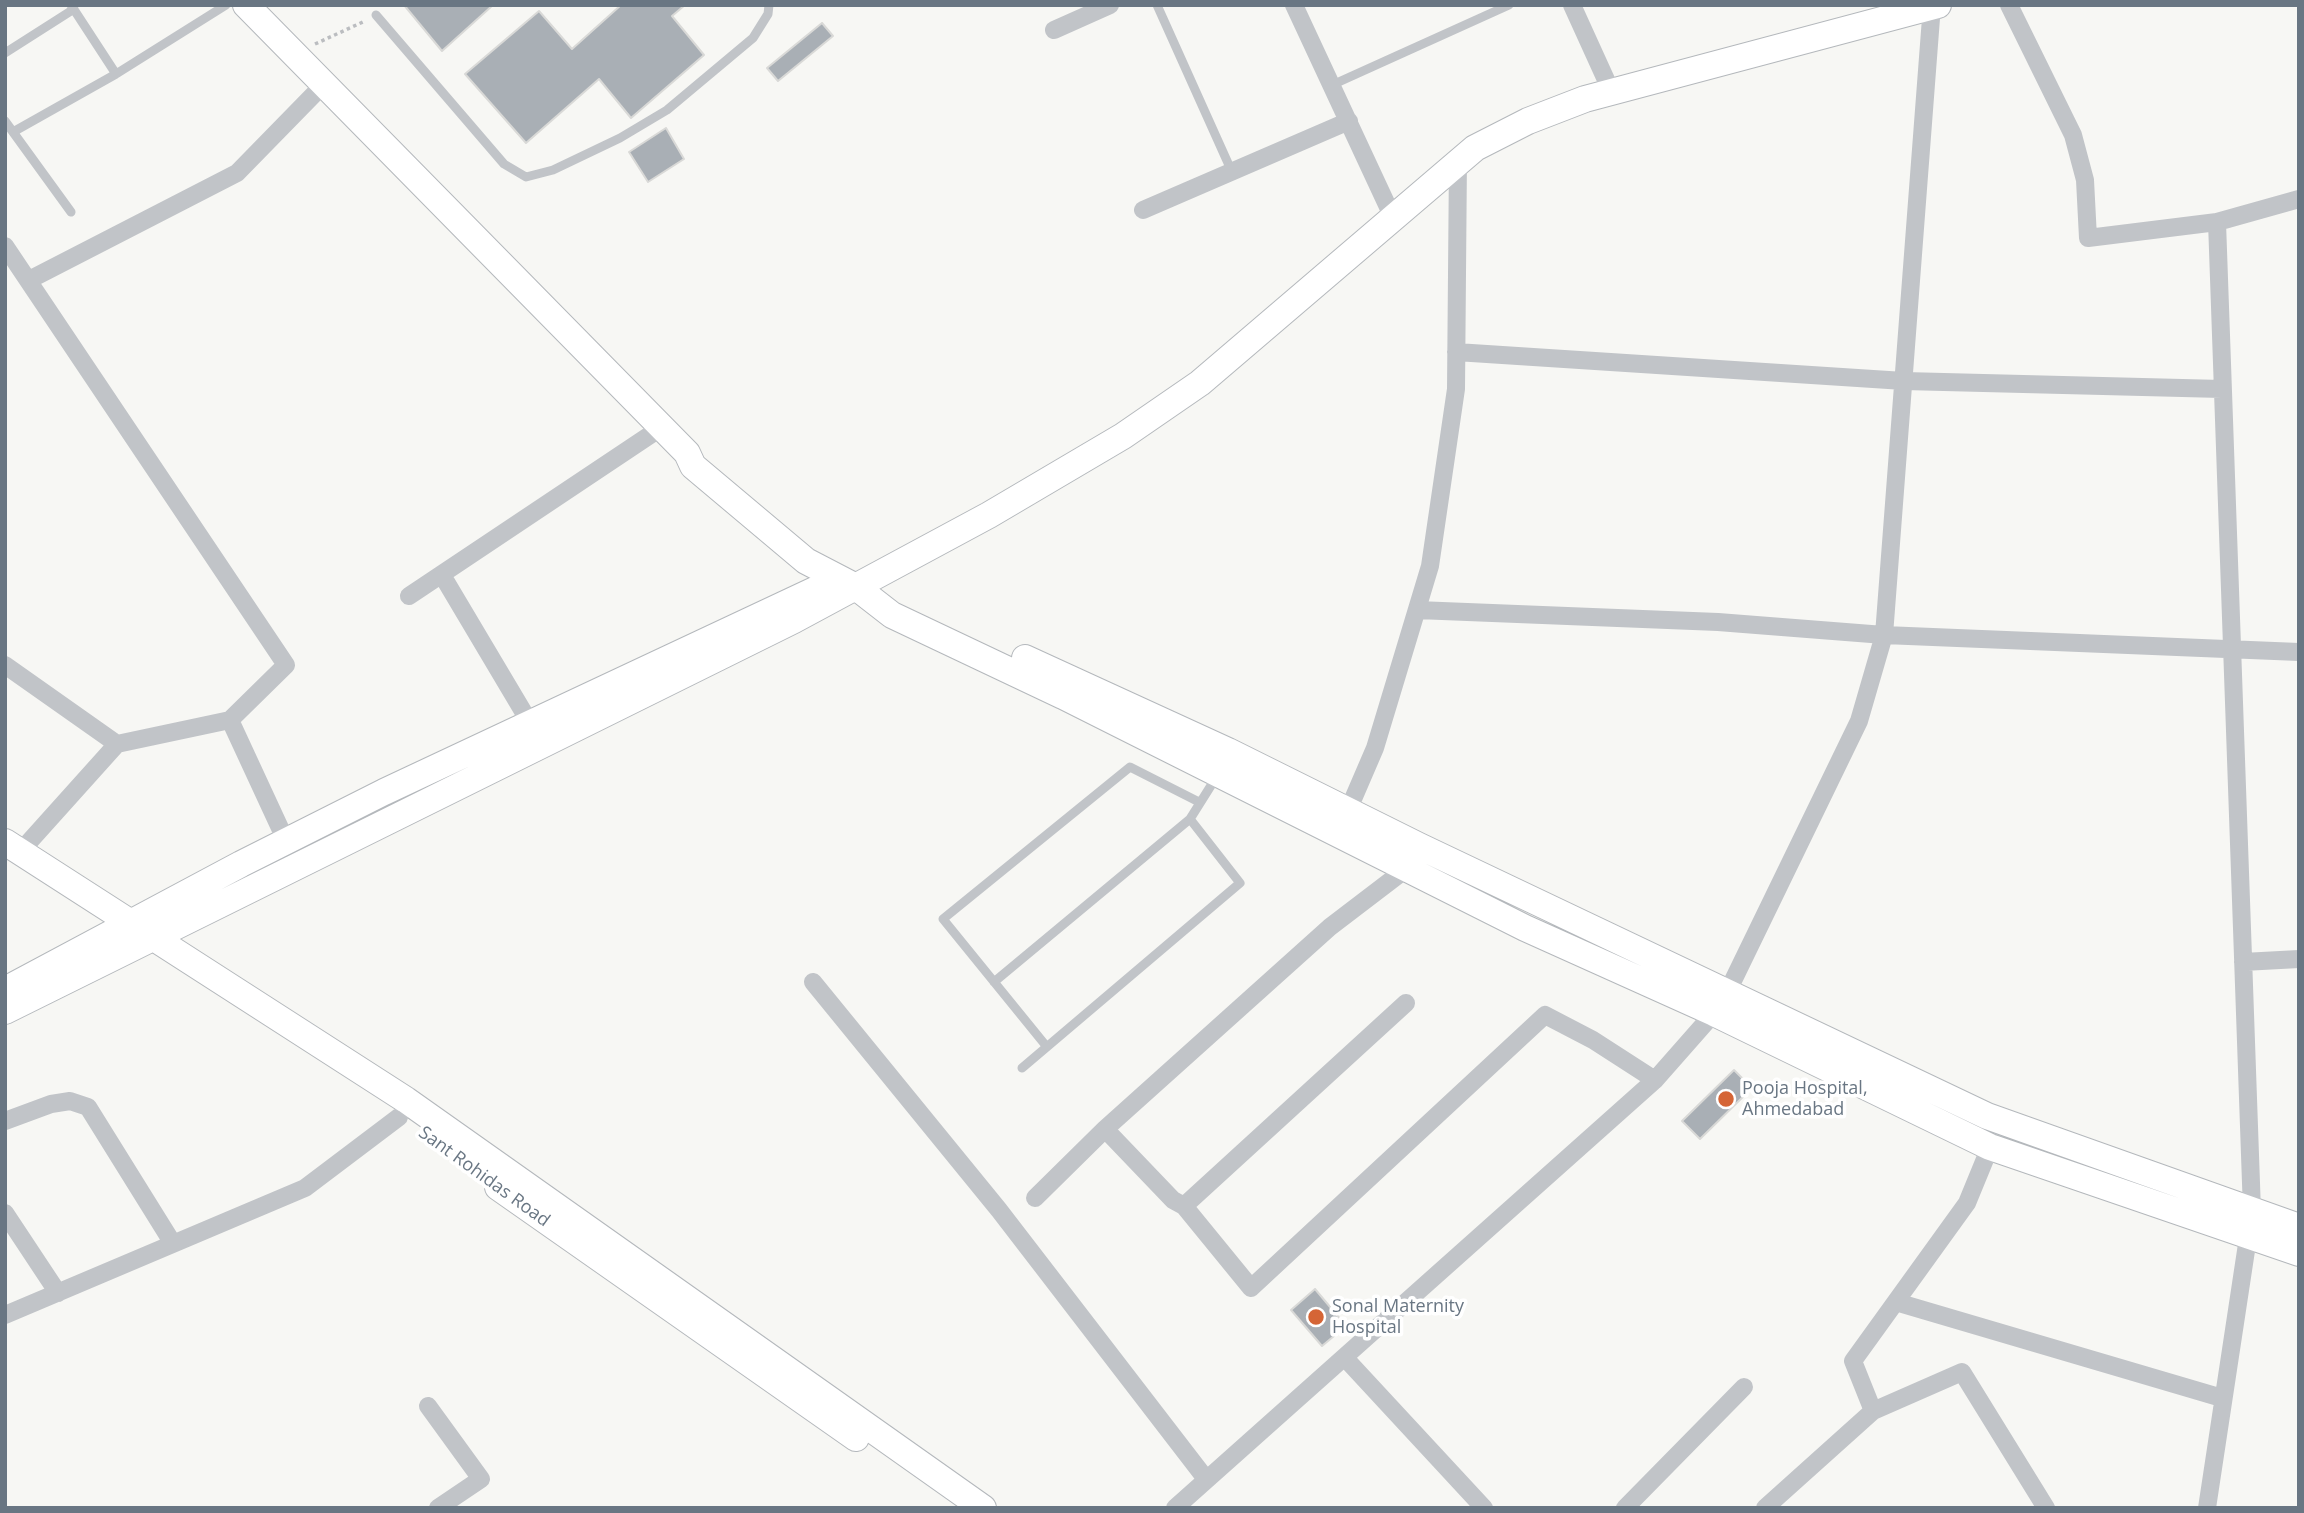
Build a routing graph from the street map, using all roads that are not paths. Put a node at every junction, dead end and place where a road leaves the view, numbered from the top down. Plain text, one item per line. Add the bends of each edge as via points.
1 (226, 5) edge
2 (246, 5) edge
3 (769, 5) edge
4 (1111, 5) edge
5 (1157, 5) edge
6 (1509, 5) edge
7 (1572, 5) edge
8 (1896, 5) edge
9 (2009, 5) edge
10 (1296, 6) edge
11 (1934, 6) edge
12 (72, 7) edge
13 (376, 15) road end
14 (1054, 30) dead end
15 (5, 54) edge
16 (116, 74) junction
17 (1607, 82) junction
18 (324, 84) junction
19 (1332, 85) junction
20 (5, 121) edge
21 (1349, 121) junction
22 (13, 132) junction
23 (1457, 156) junction
24 (1232, 172) junction
25 (2299, 199) edge
26 (1388, 207) junction
27 (1143, 209) dead end
28 (71, 212) dead end
29 (2217, 222) junction
30 (8, 257) edge
31 (29, 280) junction
32 (1456, 352) junction
33 (1904, 381) junction
34 (2222, 390) junction
35 (662, 427) junction
36 (442, 575) junction
37 (855, 579) junction
38 (410, 596) dead end
39 (1417, 610) junction
40 (1884, 635) junction
41 (2231, 648) junction
42 (2299, 652) edge
43 (5, 665) edge
44 (1090, 699) junction
45 (230, 720) junction
46 (530, 723) junction
47 (117, 744) junction
48 (1217, 775) junction
49 (1199, 802) junction
50 (1349, 811) junction
51 (1191, 819) junction
52 (1336, 836) junction
53 (286, 841) junction
54 (10, 850) edge
55 (1406, 869) junction
56 (134, 934) junction
57 (2299, 959) edge
58 (2243, 962) junction
59 (813, 982) dead end
60 (994, 982) junction
61 (5, 990) edge
62 (1406, 1003) dead end
63 (1720, 1003) junction
64 (5, 1011) edge
65 (1047, 1047) junction
66 (1022, 1068) dead end
67 (1655, 1080) junction
68 (400, 1116) junction
69 (5, 1121) edge
70 (1105, 1129) junction
71 (1990, 1147) junction
72 (1035, 1198) dead end
73 (1184, 1206) junction
74 (5, 1213) edge
75 (2250, 1223) junction
76 (2299, 1227) edge
77 (172, 1242) junction
78 (2299, 1252) edge
79 (58, 1293) junction
80 (1896, 1302) junction
81 (5, 1315) edge
82 (1345, 1358) junction
83 (1744, 1387) dead end
84 (2222, 1398) junction
85 (428, 1406) dead end
86 (1873, 1410) junction
87 (1206, 1479) junction
88 (438, 1508) edge
89 (955, 1508) edge
90 (984, 1508) edge
91 (1175, 1508) edge
92 (1485, 1508) edge
93 (1625, 1508) edge
94 (1765, 1508) edge
95 (2046, 1508) edge
96 (2207, 1508) edge

1 - 16 lane
2 - 18 street
3 - 13 lane via 753,38 667,110 620,138 526,177 504,164
4 - 14 street
5 - 24 lane
6 - 19 lane
7 - 17 street
8 - 17 street
9 - 29 street via 2073,135 2085,180 2088,238
10 - 19 street
11 - 23 street via 1585,99
11 - 33 street
12 - 15 lane
12 - 16 lane
16 - 22 lane
17 - 23 street via 1524,112 1469,140
18 - 31 street via 237,173
18 - 35 street
19 - 21 street
20 - 22 lane
21 - 24 street
21 - 26 street
22 - 28 lane
23 - 26 street
23 - 32 street
23 - 37 street via 1200,383 1123,436
24 - 27 street
25 - 29 street
26 - 37 street via 1194,375 1118,427
29 - 34 street
30 - 31 street
31 - 45 street via 286,666
32 - 33 street
32 - 39 street via 1456,389 1430,566
33 - 34 street
33 - 40 street
34 - 41 street
35 - 36 street
35 - 37 street via 693,466 806,561
36 - 38 street
36 - 46 street
37 - 44 street via 892,615
37 - 46 street
37 - 56 street
39 - 40 street via 1718,622
39 - 50 street via 1375,748
40 - 41 street
40 - 63 street via 1858,721
41 - 42 street
41 - 58 street
43 - 47 street
44 - 48 street
44 - 50 street
45 - 47 street
45 - 53 street
46 - 53 street
47 - 54 street
48 - 49 lane
48 - 52 street
49 - 51 lane
49 - 60 lane via 1130,767 943,919
50 - 52 street
50 - 63 street
51 - 60 lane
51 - 65 lane via 1241,883
52 - 55 street
53 - 56 street
54 - 56 street, Sant Rohidas Road
55 - 63 street via 1524,928
55 - 70 street via 1330,927
56 - 61 street
56 - 64 street
56 - 68 street, Sant Rohidas Road
56 - 90 street via 406,1100
57 - 58 street
58 - 75 street
59 - 87 street via 999,1210
60 - 65 lane
62 - 73 street
63 - 67 street
63 - 71 street
63 - 75 street
65 - 66 lane
67 - 73 street via 1545,1015 1251,1288
67 - 82 street
68 - 77 street via 305,1188
68 - 89 street, Sant Rohidas Road
69 - 77 street via 51,1104 70,1101 88,1107
70 - 72 street
70 - 73 street
71 - 75 street
71 - 80 street via 1967,1203
74 - 79 street
75 - 76 street
75 - 78 street
75 - 84 street
77 - 79 street
79 - 81 street
80 - 84 street
80 - 86 street via 1853,1361
82 - 87 street
82 - 92 street
83 - 93 street
84 - 96 street
85 - 88 street via 481,1479
86 - 94 street
86 - 95 street via 1962,1372
87 - 91 street

